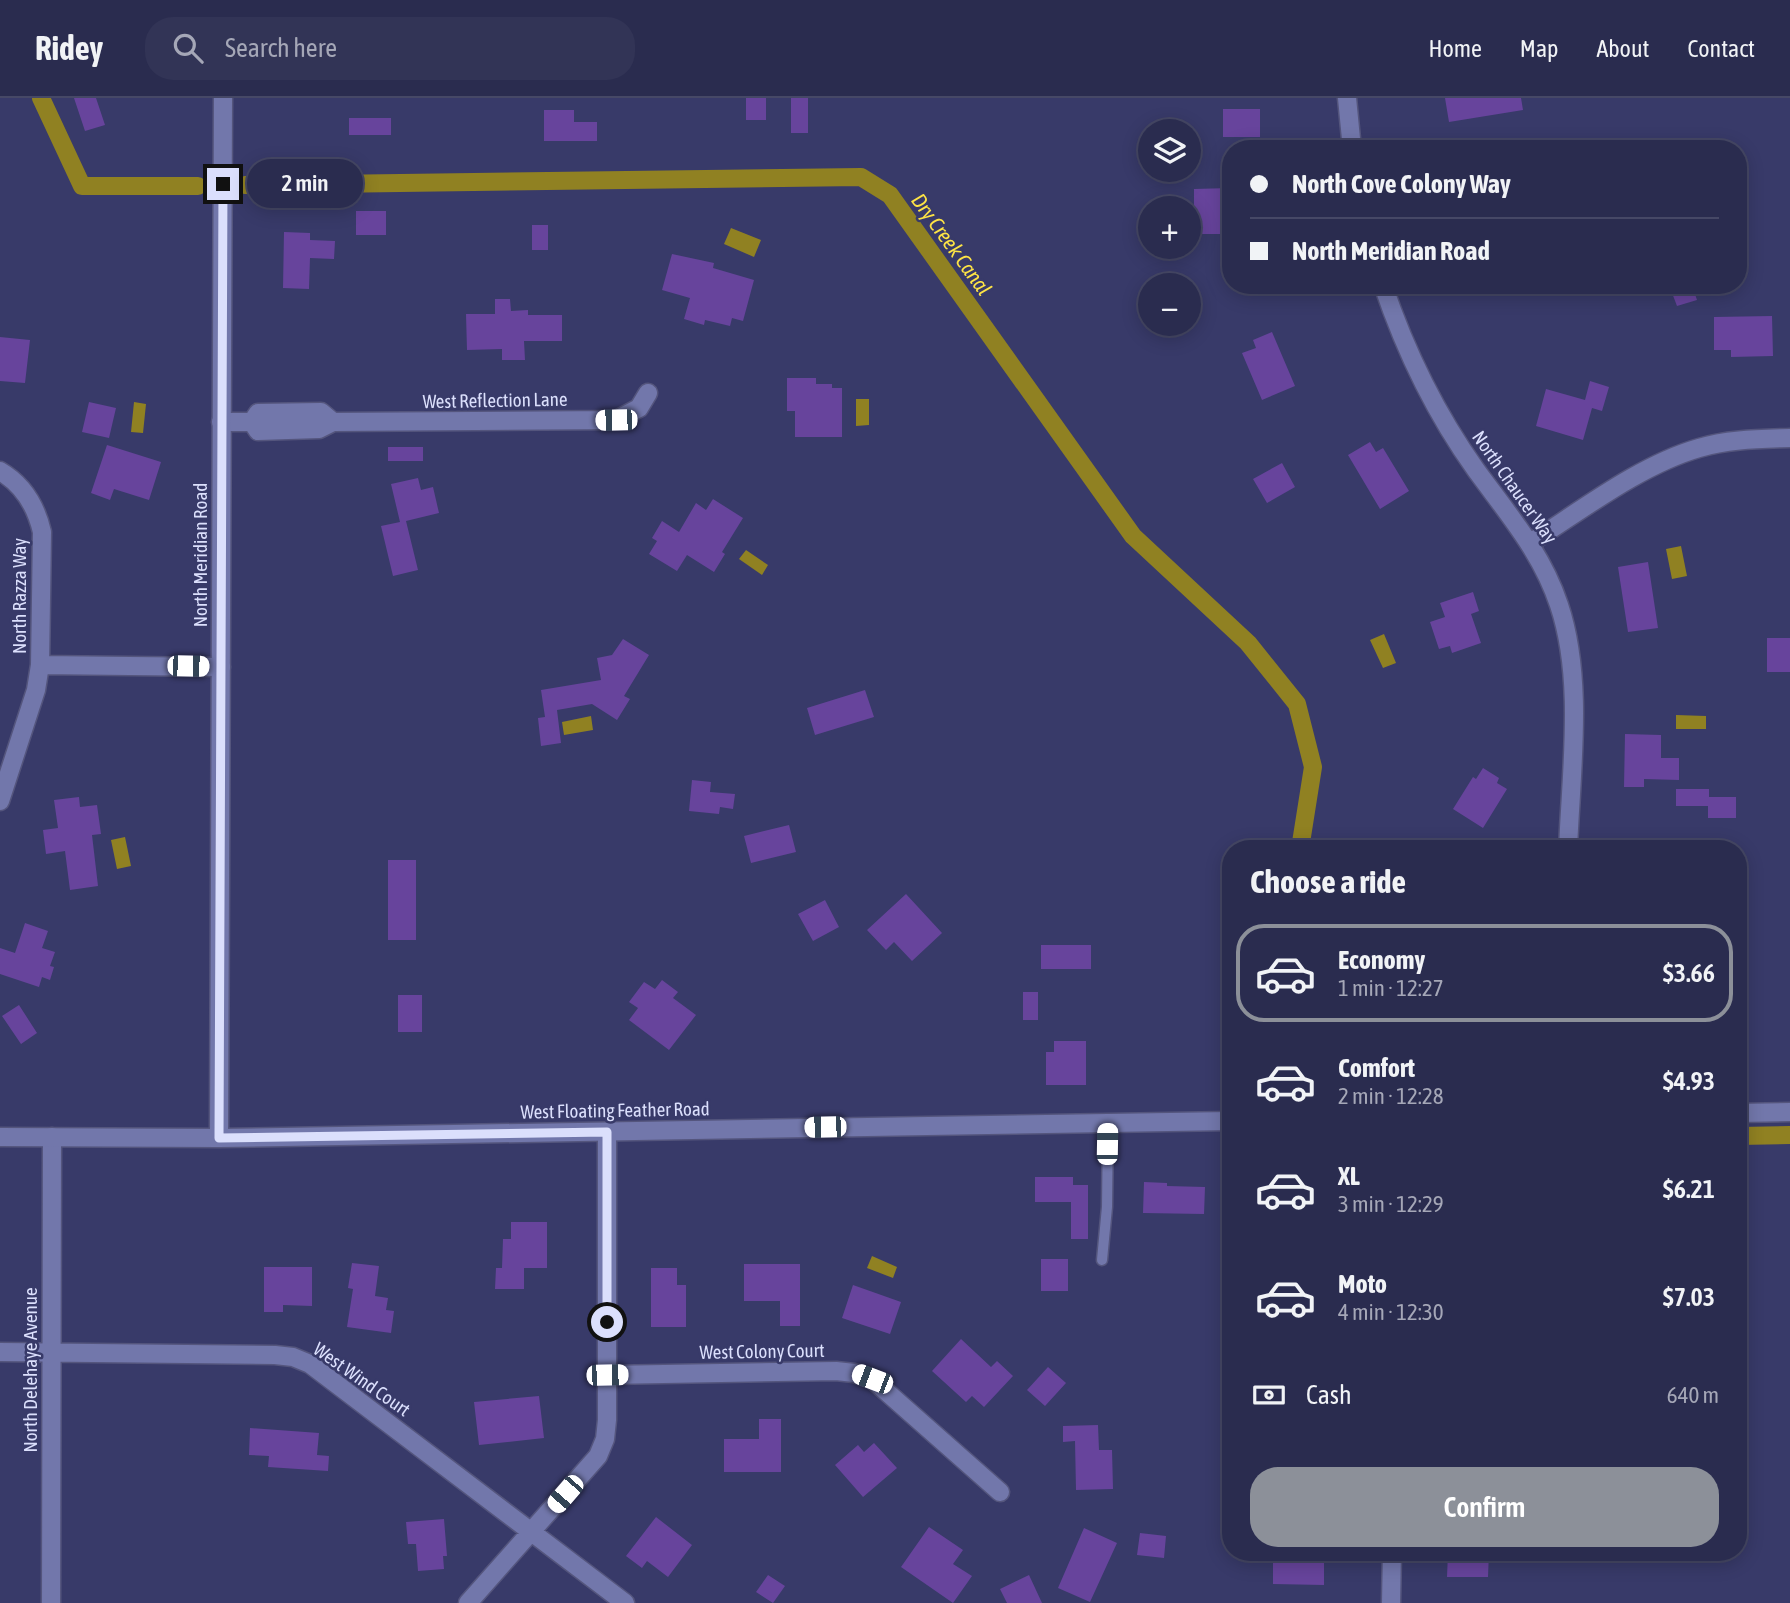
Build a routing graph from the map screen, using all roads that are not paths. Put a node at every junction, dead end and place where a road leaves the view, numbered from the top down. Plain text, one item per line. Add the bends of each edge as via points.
1 (223, 98) edge
2 (1347, 98) edge
3 (1351, 140) edge
4 (1387, 294) edge
5 (648, 393) dead end
6 (221, 422) junction
7 (1790, 438) edge
8 (0, 471) edge
9 (1530, 543) junction
10 (40, 665) junction
11 (221, 667) junction
12 (0, 801) edge
13 (1569, 840) edge
14 (1790, 1112) edge
15 (1747, 1113) edge
16 (1222, 1121) edge
17 (1108, 1123) junction
18 (607, 1132) junction
19 (0, 1137) edge
20 (52, 1137) junction
21 (219, 1138) junction
22 (1102, 1260) dead end
23 (0, 1352) edge
24 (51, 1352) junction
25 (607, 1375) junction
26 (1000, 1492) dead end
27 (532, 1532) junction
28 (1392, 1561) edge
29 (51, 1603) edge
30 (468, 1603) edge
31 (625, 1603) edge
32 (1391, 1603) edge

1 - 6 street, North Meridian Road
2 - 3 street
4 - 9 street, North Chaucer Way via 1418,371 1448,426
5 - 6 street, West Reflection Lane via 639,408 616,420 333,422 321,412 258,413 252,422
6 - 11 street, North Meridian Road
7 - 9 street via 1724,442 1679,454 1642,472
8 - 10 street, North Razza Way via 19,483 37,512 42,532
9 - 13 street, North Chaucer Way via 1559,606 1570,651 1574,697
10 - 11 street
10 - 12 street, North Razza Way via 30,713
11 - 21 street, North Meridian Road
14 - 15 street
16 - 17 street, West Floating Feather Road
17 - 18 street, West Floating Feather Road
17 - 22 lane
18 - 21 street, West Floating Feather Road
18 - 25 street
19 - 20 street, West Floating Feather Road
20 - 21 street, West Floating Feather Road
20 - 24 street, North Delehaye Avenue
23 - 24 street, West Wind Court
24 - 27 street, West Wind Court via 293,1357 310,1364
24 - 29 street, North Delehaye Avenue
25 - 26 street, West Colony Court via 855,1373 872,1379
25 - 27 street via 605,1439 598,1456
27 - 30 street
27 - 31 street, West Wind Court
28 - 32 street

